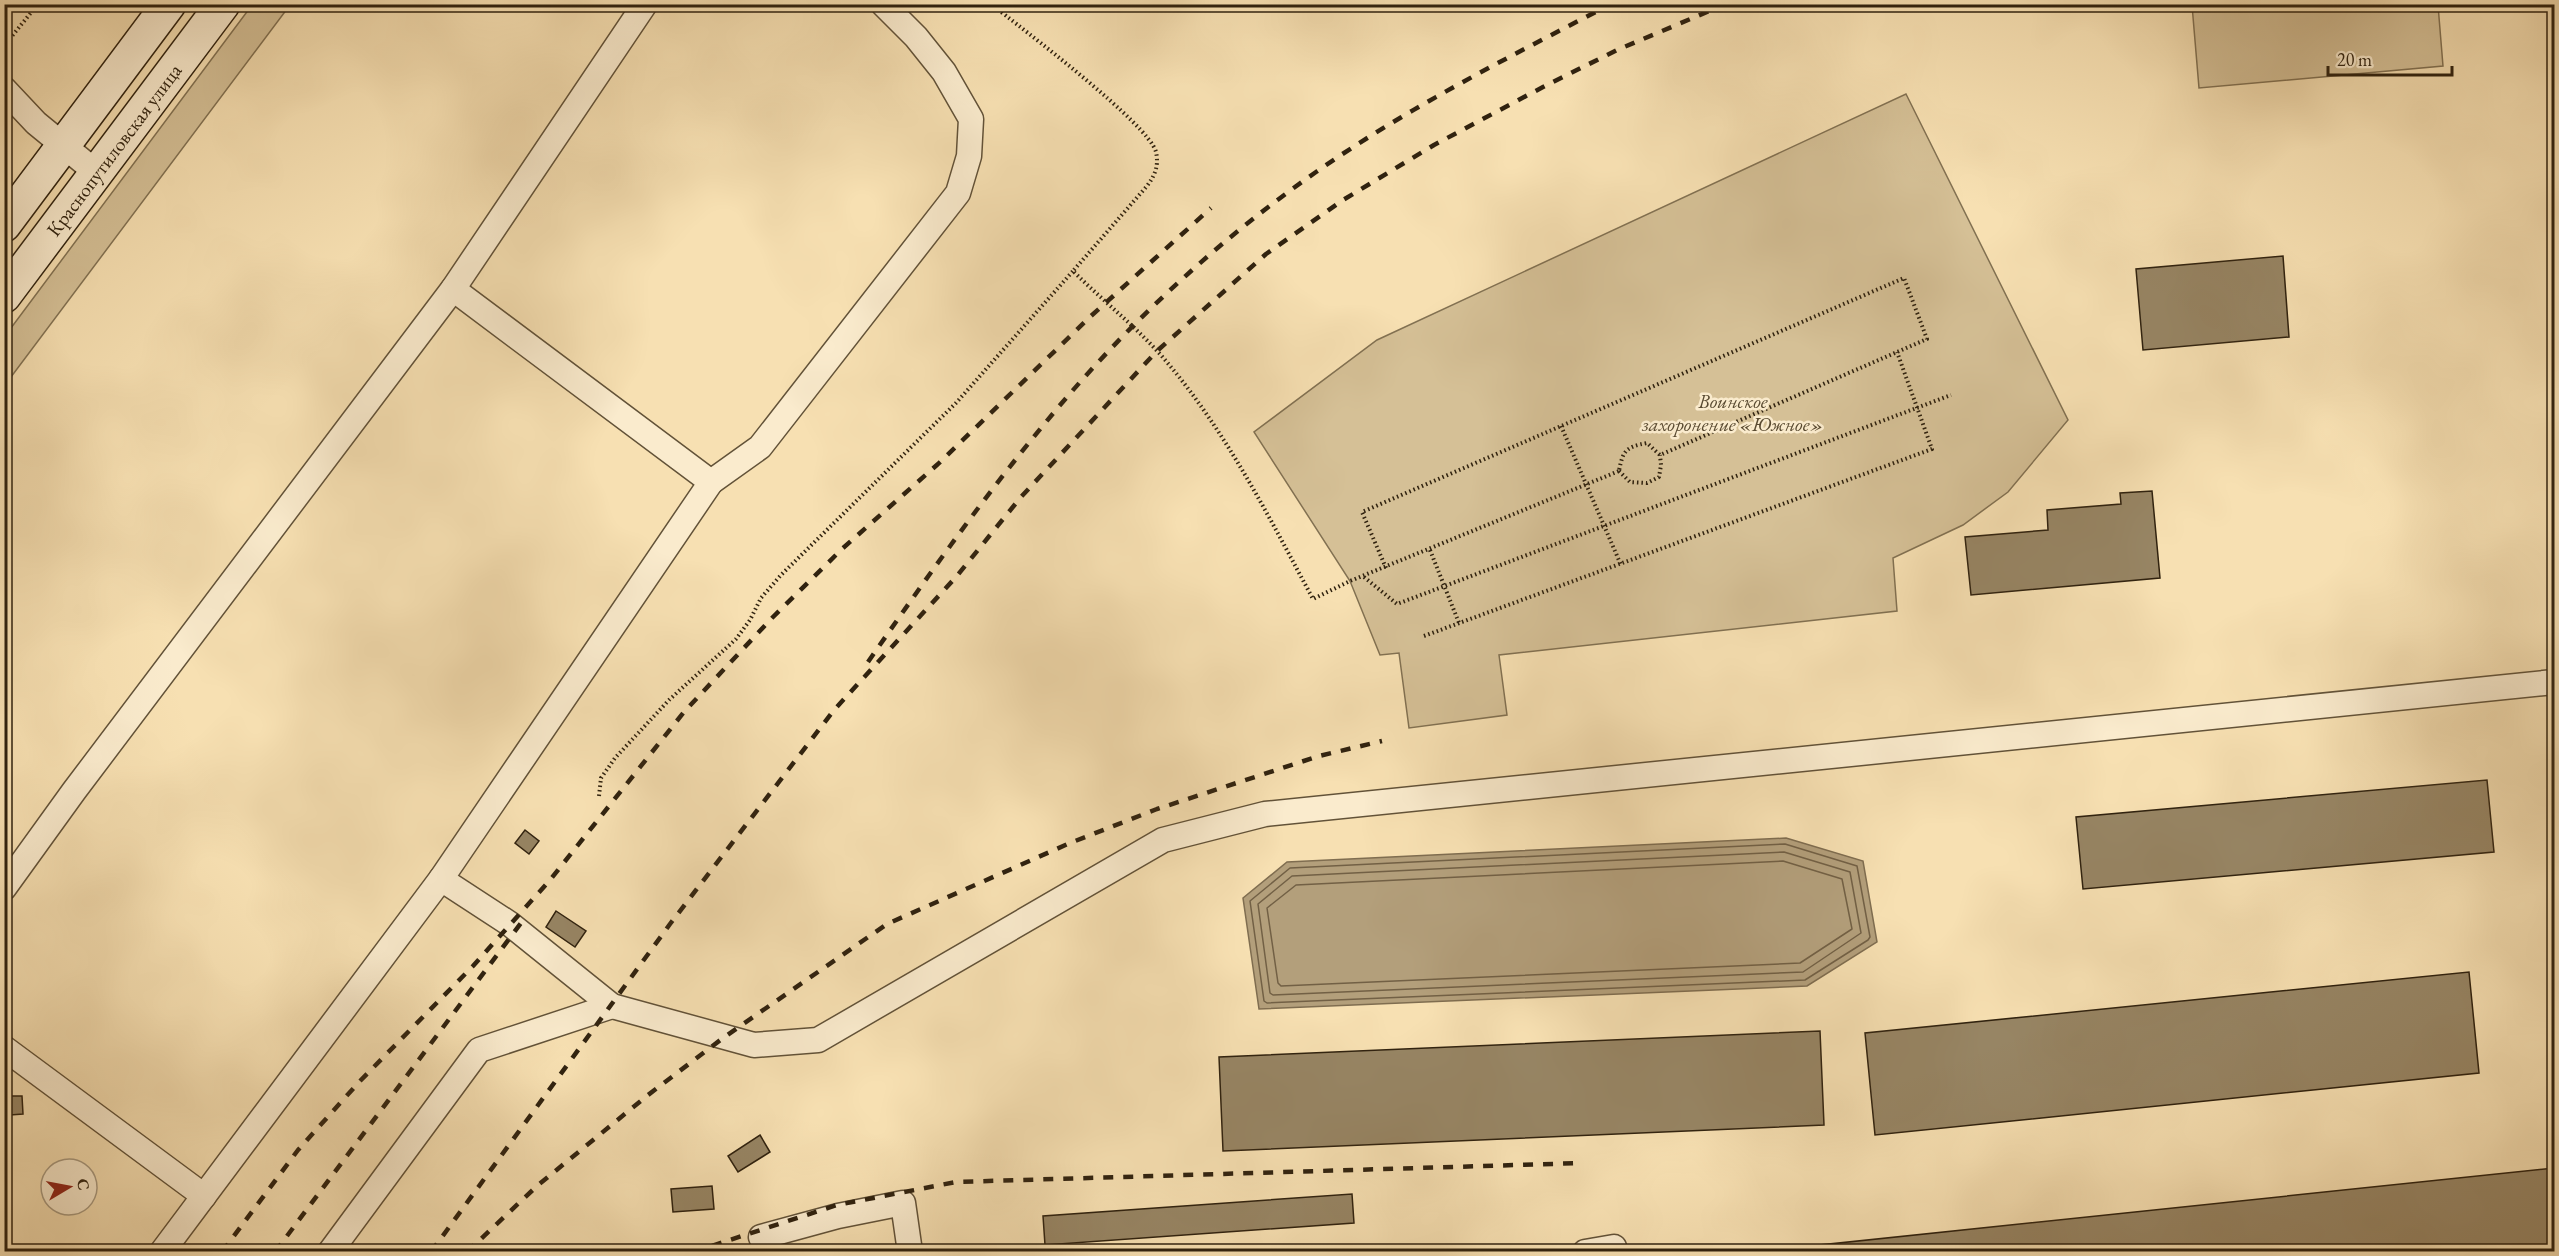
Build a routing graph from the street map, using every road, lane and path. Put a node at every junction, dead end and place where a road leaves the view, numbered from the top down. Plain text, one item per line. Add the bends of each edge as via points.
1 (38, 4) edge
2 (169, 4) edge
3 (223, 4) edge
4 (645, 4) edge
5 (883, 4) edge
6 (992, 4) edge
7 (4, 46) edge
8 (4, 89) edge
9 (63, 147) junction
10 (97, 172) junction
11 (4, 225) edge
12 (1073, 271) junction
13 (453, 289) junction
14 (4, 296) edge
15 (1897, 352) junction
16 (1951, 395) dead end
17 (1917, 408) junction
18 (1561, 426) junction
19 (1660, 455) junction
20 (1619, 471) junction
21 (711, 482) junction
22 (1587, 484) junction
23 (1605, 526) junction
24 (1430, 550) junction
25 (1621, 565) junction
26 (1386, 568) junction
27 (1364, 577) junction
28 (1444, 586) junction
29 (1459, 623) junction
30 (1424, 636) dead end
31 (2554, 682) edge
32 (599, 796) dead end
33 (441, 879) junction
34 (4, 888) edge
35 (612, 1005) junction
36 (4, 1048) edge
37 (204, 1196) junction
38 (761, 1237) dead end
39 (1614, 1247) dead end
40 (162, 1251) edge
41 (330, 1251) edge
42 (910, 1251) edge
43 (1585, 1251) edge

1 - 7 path
2 - 9 main road
3 - 10 main road, Краснопутиловская улица
4 - 13 lane
5 - 21 lane via 944,72 971,119 969,156 958,193 760,447
6 - 12 path via 1135,121 1156,150 1157,172
8 - 9 lane
9 - 10 lane
9 - 11 main road
10 - 14 main road, Краснопутиловская улица
12 - 27 path via 1157,351 1197,400 1250,482 1313,599
12 - 32 path via 956,403 781,575 761,598 736,639 669,700 615,758 601,778
13 - 21 lane
13 - 34 lane
15 - 17 path
15 - 18 path via 1927,339 1904,278
15 - 19 path
16 - 17 path
17 - 23 path
17 - 25 path via 1932,449
18 - 22 path
18 - 26 path via 1362,512
19 - 20 path via 1647,443 1631,446 1622,455
19 - 20 path via 1659,477 1647,483 1630,482
20 - 22 path
21 - 33 lane
22 - 23 path
22 - 24 path
23 - 25 path
23 - 28 path
24 - 26 path
24 - 28 path
25 - 29 path
26 - 27 path
27 - 28 path via 1397,604
28 - 29 path
29 - 30 path
31 - 35 lane via 1265,814 1163,840 818,1040 754,1046
33 - 35 lane via 510,924
33 - 37 lane
35 - 41 lane via 479,1050
36 - 37 lane
37 - 40 lane
38 - 42 lane via 903,1203
39 - 43 lane

